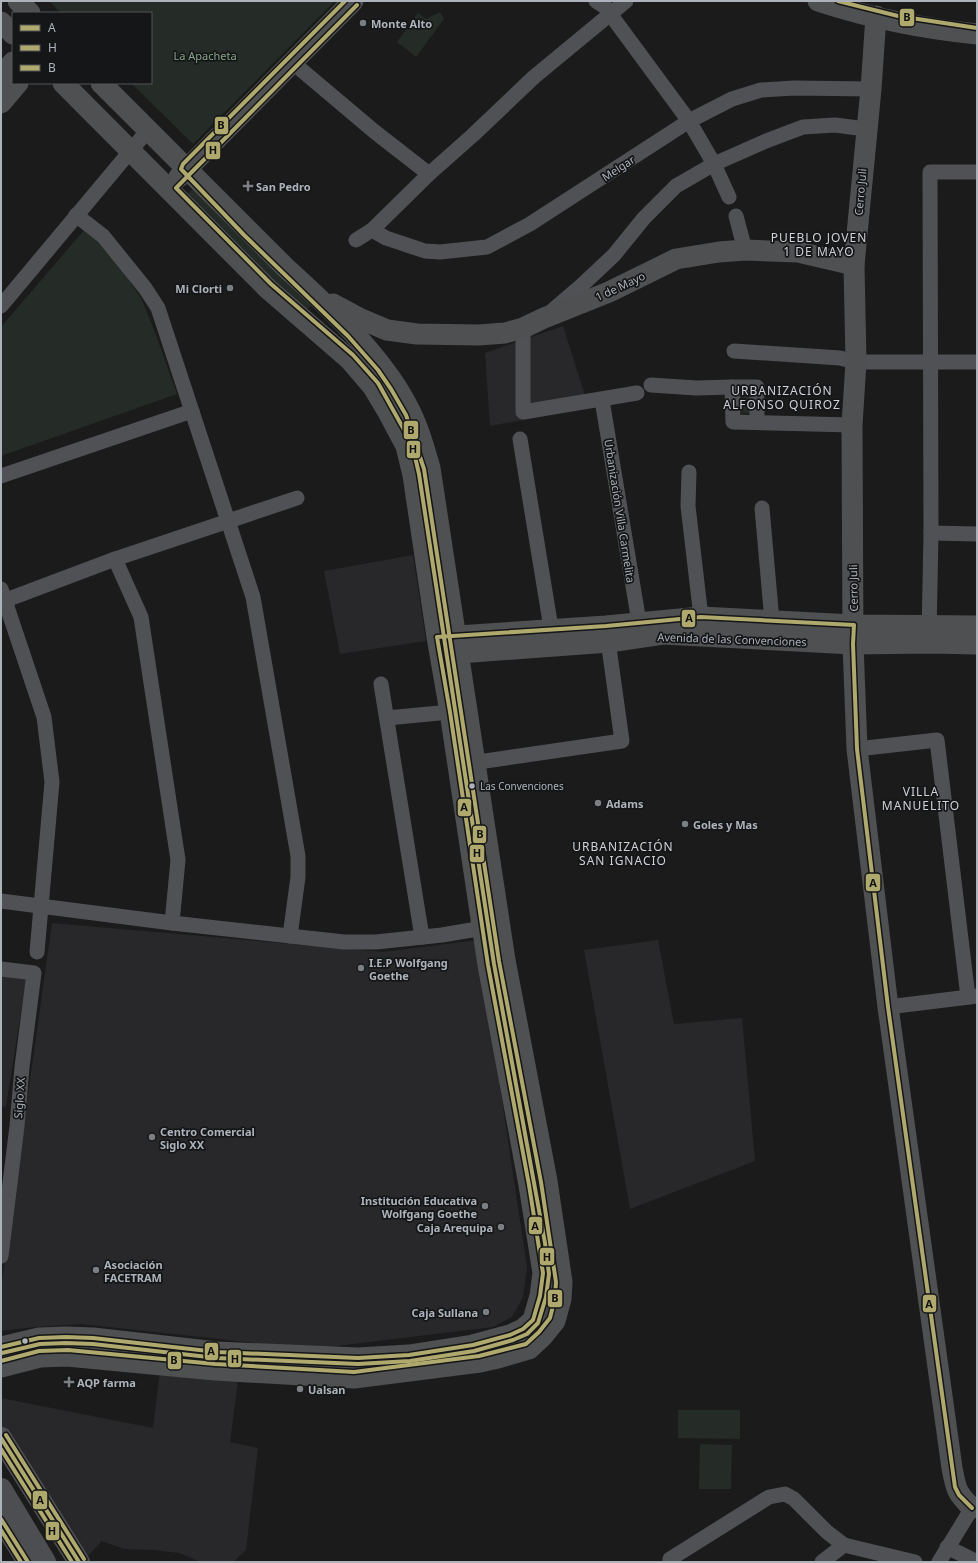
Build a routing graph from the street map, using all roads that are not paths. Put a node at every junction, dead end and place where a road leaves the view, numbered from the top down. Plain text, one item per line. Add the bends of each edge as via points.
1 (18, 1) edge
2 (353, 1) edge
3 (596, 1) edge
4 (626, 1) edge
5 (818, 1) edge
6 (29, 12) edge
7 (610, 14) junction
8 (876, 16) junction
9 (1, 22) edge
10 (12, 33) edge
11 (977, 34) edge
12 (292, 62) junction
13 (12, 63) edge
14 (1, 76) edge
15 (17, 84) edge
16 (64, 84) edge
17 (102, 84) edge
18 (871, 89) junction
19 (1, 103) edge
20 (689, 121) junction
21 (866, 129) junction
22 (148, 130) junction
23 (130, 150) junction
24 (714, 164) junction
25 (187, 168) junction
26 (977, 172) edge
27 (429, 174) junction
28 (168, 188) junction
29 (729, 197) dead end
30 (76, 215) junction
31 (736, 216) dead end
32 (372, 230) junction
33 (356, 240) dead end
34 (745, 250) junction
35 (854, 265) junction
36 (315, 295) junction
37 (1, 306) edge
38 (544, 318) junction
39 (523, 328) junction
40 (387, 330) junction
41 (322, 336) junction
42 (358, 339) junction
43 (734, 351) dead end
44 (378, 360) junction
45 (856, 362) junction
46 (930, 362) junction
47 (977, 362) edge
48 (651, 385) dead end
49 (732, 387) junction
50 (637, 393) dead end
51 (602, 400) junction
52 (192, 412) junction
53 (757, 422) junction
54 (852, 425) junction
55 (520, 439) dead end
56 (689, 472) dead end
57 (1, 476) edge
58 (297, 498) dead end
59 (762, 508) dead end
60 (228, 520) junction
61 (931, 532) junction
62 (977, 534) edge
63 (116, 559) junction
64 (3, 597) edge
65 (772, 620) junction
66 (639, 622) junction
67 (700, 626) junction
68 (977, 626) edge
69 (607, 634) junction
70 (853, 634) junction
71 (929, 634) junction
72 (553, 638) junction
73 (977, 644) edge
74 (448, 645) junction
75 (381, 684) dead end
76 (450, 712) junction
77 (387, 718) junction
78 (857, 749) junction
79 (467, 764) junction
80 (1, 901) edge
81 (41, 906) junction
82 (172, 923) junction
83 (483, 928) junction
84 (290, 936) junction
85 (422, 937) junction
86 (37, 952) dead end
87 (1, 969) edge
88 (972, 996) edge
89 (888, 1007) junction
90 (1, 1256) edge
91 (308, 1355) junction
92 (1, 1362) edge
93 (308, 1376) junction
94 (1, 1438) edge
95 (1, 1463) edge
96 (1, 1489) edge
97 (974, 1507) edge
98 (1, 1519) edge
99 (844, 1545) junction
100 (947, 1547) junction
101 (28, 1562) edge
102 (45, 1562) edge
103 (62, 1562) edge
104 (79, 1562) edge
105 (670, 1562) edge
106 (822, 1562) edge
107 (915, 1562) edge
108 (939, 1562) edge
109 (977, 1562) edge

1 - 6 main road
2 - 12 main road
3 - 7 street
4 - 7 street
5 - 8 main road via 844,10
7 - 20 street
7 - 27 street via 534,77
8 - 11 main road
8 - 18 main road, Cerro Juli
9 - 10 main road
12 - 25 main road
12 - 27 street
13 - 14 main road
15 - 19 main road
16 - 23 main road
17 - 22 main road
18 - 20 street, Melgar via 761,90 732,99
18 - 21 main road, Cerro Juli
20 - 24 street
20 - 32 street, Melgar via 530,224 487,247 425,251 386,238
21 - 24 street via 835,124 803,127
21 - 35 main road, Cerro Juli
22 - 23 street
22 - 25 main road
23 - 28 main road
23 - 30 street
24 - 29 street
24 - 38 street via 676,186 644,218 614,255
25 - 28 main road
25 - 36 main road
26 - 46 street via 930,172
27 - 32 street
28 - 41 main road via 267,288
30 - 37 street
30 - 52 street via 103,236 158,308
31 - 34 street
32 - 33 street
34 - 35 main road, 1 de Mayo via 798,252
34 - 38 main road, 1 de Mayo via 676,259 609,292
35 - 45 main road, Cerro Juli
36 - 40 main road, 1 de Mayo
36 - 42 main road
38 - 39 main road, 1 de Mayo
39 - 40 main road, 1 de Mayo via 505,333 456,336
39 - 51 street via 523,412
40 - 42 main road, 1 de Mayo
40 - 44 main road via 373,345
41 - 42 main road, 1 de Mayo via 349,342
41 - 74 main road via 349,359 373,387 406,446
42 - 44 main road
43 - 45 street via 840,358
44 - 74 main road via 408,406 428,461
45 - 46 street
45 - 54 main road, Cerro Juli
46 - 47 street
46 - 61 street
48 - 49 street
49 - 53 street via 733,422
49 - 53 street via 757,387
50 - 51 street
51 - 66 street, Urbanización Villa Carmelita
52 - 57 street
52 - 60 street
53 - 54 street
54 - 70 main road, Cerro Juli
55 - 72 street
56 - 67 street via 688,506
58 - 60 street
59 - 65 street
60 - 63 street
60 - 84 street via 254,597 298,856 298,877
61 - 62 street
61 - 71 street
63 - 64 street
63 - 82 street via 141,617 145,641 178,860
64 - 81 street via 44,717 52,782
65 - 67 main road, Avenida de las Convenciones
65 - 70 main road, Avenida de las Convenciones
66 - 67 main road, Avenida de las Convenciones
66 - 69 main road, Avenida de las Convenciones
67 - 69 main road, Avenida de las Convenciones via 663,634
67 - 70 main road, Avenida de las Convenciones
68 - 71 main road, Avenida de las Convenciones
69 - 72 main road, Avenida de las Convenciones
69 - 79 street via 622,741
70 - 71 main road, Avenida de las Convenciones
70 - 78 main road, Cerro Juli
71 - 73 main road, Avenida de las Convenciones
72 - 74 main road, Avenida de las Convenciones
74 - 76 main road
74 - 79 main road
75 - 77 street
76 - 77 street
76 - 79 main road
77 - 85 street
78 - 88 street via 937,740
78 - 89 main road, Cerro Juli
79 - 83 main road
79 - 93 main road via 547,1181 562,1282 561,1299 555,1321 529,1349 480,1362 354,1378
80 - 81 street
81 - 82 street
81 - 86 street
82 - 84 street
83 - 85 street
83 - 91 main road via 543,1273 533,1320 523,1329 510,1335 473,1345 409,1355 358,1358
84 - 85 street via 352,942
87 - 90 street, Siglo XX via 34,973
88 - 89 street
89 - 97 main road, Cerro Juli via 955,1487 959,1495
91 - 92 main road via 217,1352 66,1337 39,1338
91 - 93 main road
92 - 93 main road via 67,1356
94 - 104 highway
95 - 103 highway
96 - 102 highway
97 - 100 street
98 - 101 highway
99 - 105 street via 794,1499 785,1494 768,1497 670,1559
99 - 106 street
99 - 107 street
100 - 108 street
100 - 109 street

